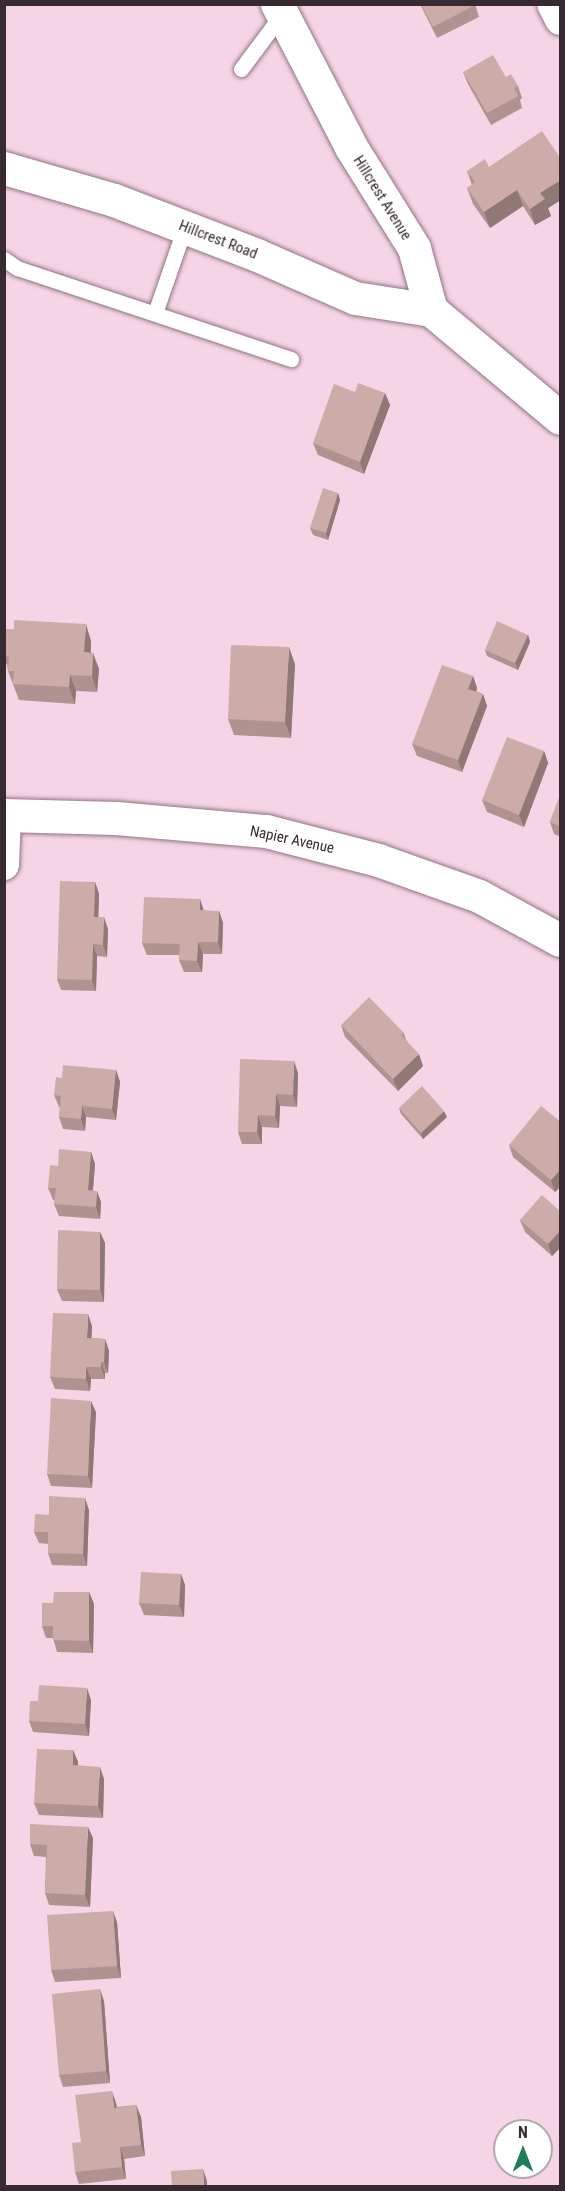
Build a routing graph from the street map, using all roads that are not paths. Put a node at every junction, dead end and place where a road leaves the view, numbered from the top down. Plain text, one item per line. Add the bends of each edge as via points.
1 (552, 4) edge
2 (279, 9) edge
3 (561, 20) edge
4 (241, 69) dead end
5 (4, 168) edge
6 (185, 227) junction
7 (4, 259) edge
8 (431, 310) junction
9 (154, 313) junction
10 (291, 359) dead end
11 (561, 418) edge
12 (5, 815) edge
13 (4, 865) edge
14 (561, 940) edge

1 - 3 street
2 - 4 lane
2 - 8 street, Hillcrest Avenue via 351,147 414,248
5 - 6 street, Hillcrest Road via 114,200
6 - 8 street, Hillcrest Road via 355,298
6 - 9 lane
7 - 9 lane via 17,268
8 - 11 street
9 - 10 lane
12 - 13 street
12 - 14 street, Napier Avenue via 116,818 266,831 378,860 479,896

